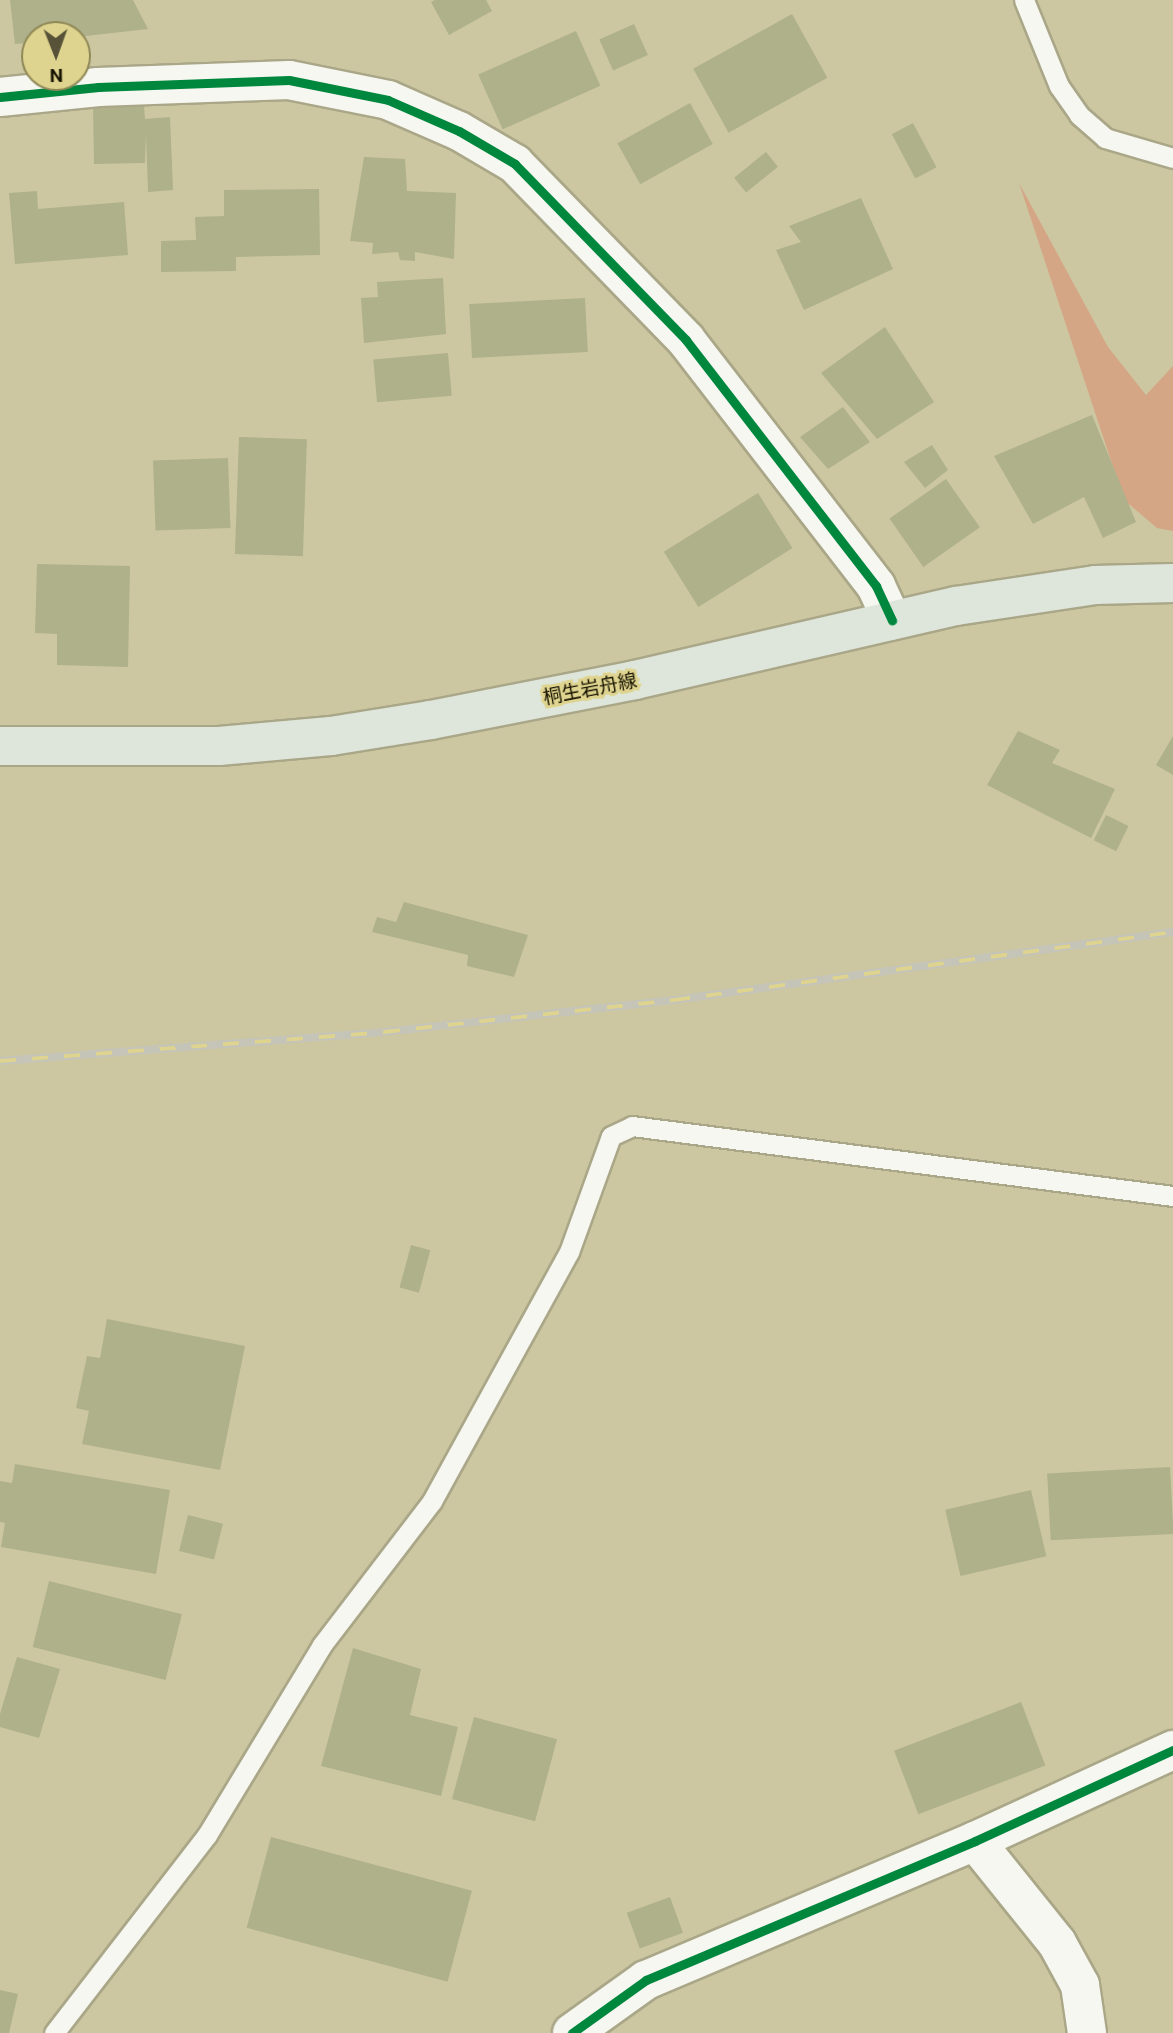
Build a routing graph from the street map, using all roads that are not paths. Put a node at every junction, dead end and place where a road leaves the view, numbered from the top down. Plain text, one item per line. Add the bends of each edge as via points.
1 (1024, 0) edge
2 (0, 97) edge
3 (1173, 158) edge
4 (1173, 583) edge
5 (892, 621) junction
6 (0, 746) edge
7 (1173, 1196) edge
8 (1173, 1750) edge
9 (975, 1841) junction
10 (54, 2033) edge
11 (572, 2033) edge
12 (1087, 2033) edge

1 - 3 lane via 1059,86 1079,115 1105,138
2 - 5 street via 98,87 289,80 388,100 459,131 515,164 686,340 876,586
4 - 5 main road, 桐生岩舟線 via 1095,585 1020,594
5 - 6 main road, 桐生岩舟線 via 635,680 331,736 219,746
7 - 10 lane via 632,1126 611,1136 569,1252 432,1502 322,1645 207,1835
8 - 9 street
9 - 11 street via 646,1980
9 - 12 street via 1057,1943 1080,1984

